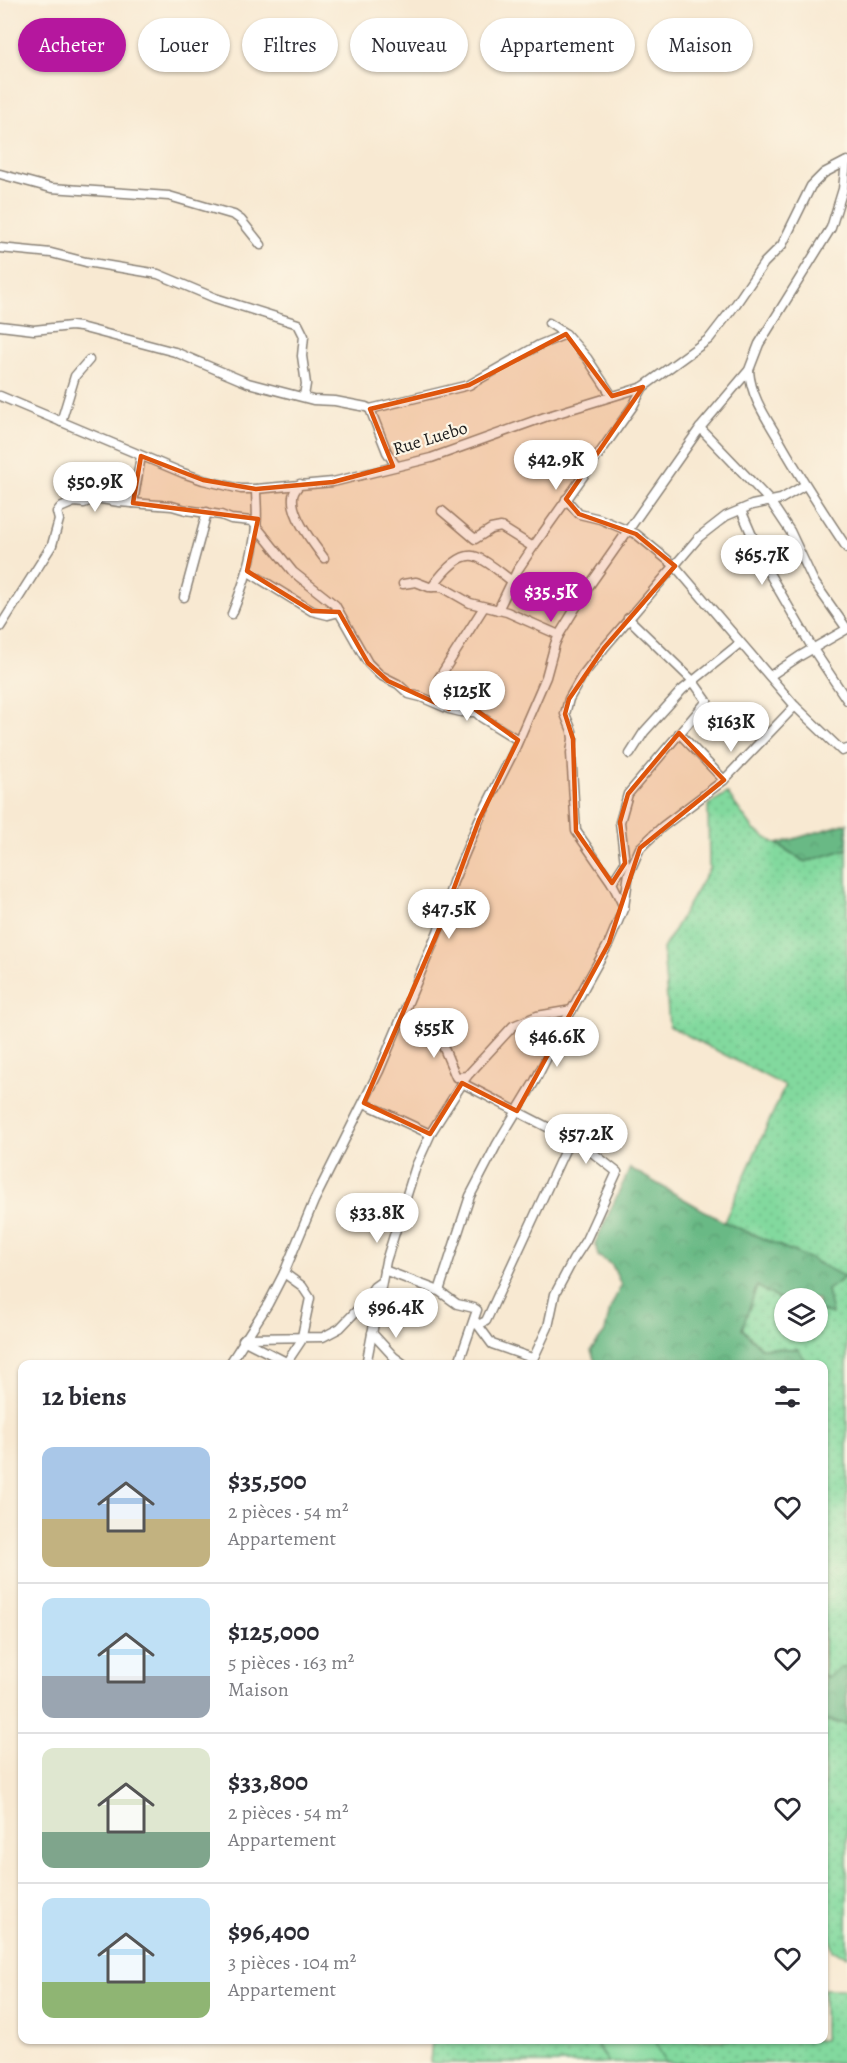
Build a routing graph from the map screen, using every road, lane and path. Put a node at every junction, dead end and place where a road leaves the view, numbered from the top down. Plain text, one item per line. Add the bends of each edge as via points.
1 (847, 161) edge
2 (0, 174) edge
3 (261, 245) dead end
4 (0, 248) edge
5 (549, 323) dead end
6 (0, 326) edge
7 (566, 334) junction
8 (89, 360) dead end
9 (749, 370) junction
10 (643, 387) junction
11 (0, 396) edge
12 (304, 396) junction
13 (612, 396) junction
14 (370, 409) junction
15 (61, 422) junction
16 (700, 429) junction
17 (141, 456) junction
18 (396, 466) junction
19 (300, 484) junction
20 (805, 485) junction
21 (256, 489) junction
22 (759, 489) junction
23 (566, 499) junction
24 (770, 501) junction
25 (133, 503) junction
26 (752, 504) junction
27 (741, 510) junction
28 (207, 512) junction
29 (442, 512) dead end
30 (256, 526) junction
31 (628, 531) junction
32 (533, 547) junction
33 (847, 548) edge
34 (324, 558) dead end
35 (675, 566) junction
36 (247, 572) junction
37 (512, 581) junction
38 (403, 584) dead end
39 (432, 587) junction
40 (184, 597) dead end
41 (484, 607) junction
42 (498, 610) junction
43 (339, 612) junction
44 (847, 612) edge
45 (232, 614) dead end
46 (628, 618) junction
47 (843, 622) junction
48 (0, 627) edge
49 (559, 635) junction
50 (740, 643) junction
51 (813, 649) junction
52 (770, 676) junction
53 (692, 680) junction
54 (450, 690) junction
55 (847, 700) edge
56 (795, 706) junction
57 (449, 709) junction
58 (475, 712) junction
59 (679, 733) junction
60 (518, 740) junction
61 (847, 749) edge
62 (630, 754) dead end
63 (724, 780) junction
64 (612, 883) junction
65 (624, 907) junction
66 (572, 1011) junction
67 (404, 1012) junction
68 (464, 1079) junction
69 (364, 1103) junction
70 (517, 1111) junction
71 (430, 1134) junction
72 (570, 1139) junction
73 (384, 1270) junction
74 (284, 1273) junction
75 (381, 1282) junction
76 (439, 1291) junction
77 (476, 1323) junction
78 (372, 1333) junction
79 (302, 1337) junction
80 (244, 1339) junction
81 (232, 1360) edge
82 (281, 1360) edge
83 (290, 1360) edge
84 (367, 1360) edge
85 (400, 1360) edge
86 (460, 1360) edge

1 - 9 street via 831,228 759,344
1 - 10 street, Rue Luebo via 824,173 811,186 782,245 764,262 709,339
2 - 3 street via 51,188 187,200 234,215
4 - 12 street via 51,253 158,274 215,298 298,324 304,336
5 - 7 street
6 - 12 street via 34,330 80,327 175,352 248,383
7 - 13 street via 595,367
7 - 14 street via 529,350 469,385
8 - 15 street via 75,376
9 - 16 street
9 - 20 street via 754,396
10 - 13 street, Rue Luebo
10 - 23 street
11 - 15 street, Rue Luebo
12 - 14 street
13 - 18 street, Rue Luebo via 431,458
14 - 18 street via 388,456
15 - 17 street, Rue Luebo
16 - 22 street
16 - 31 street
17 - 21 street, Rue Luebo via 203,480
17 - 25 street
18 - 19 street, Rue Luebo via 333,482
19 - 21 street, Rue Luebo
19 - 34 street via 292,498 294,509
20 - 24 street
20 - 33 street
21 - 30 street
22 - 24 street
22 - 26 street
23 - 31 street via 579,514
23 - 32 street
24 - 26 street
24 - 47 street via 814,582
25 - 28 street
25 - 48 street via 95,498 60,508 52,545
26 - 27 street
27 - 35 street via 699,537
27 - 51 street via 766,568
28 - 30 street via 231,519 250,519
28 - 40 street
29 - 32 street via 476,539 501,527
30 - 36 street
30 - 43 street via 293,572
31 - 35 street
31 - 49 street
32 - 37 street
35 - 46 street
35 - 50 street
36 - 43 street via 312,611 328,615
36 - 45 street
37 - 39 street via 469,555 452,564
37 - 42 street
38 - 39 street via 416,582
39 - 41 street via 442,587
41 - 42 street
41 - 54 street via 439,676
42 - 49 street
43 - 57 street via 368,663 380,675 409,694
44 - 47 street
46 - 53 street
46 - 64 street via 582,676 568,699 565,714 573,739 576,831
47 - 51 street via 847,629
49 - 60 street via 546,678
50 - 52 street
50 - 53 street
51 - 52 street
51 - 55 street
52 - 56 street
53 - 59 street via 707,701
53 - 62 street via 644,732
54 - 57 street via 454,702
54 - 58 street
56 - 61 street via 842,751
56 - 63 street
57 - 58 street
58 - 60 street
59 - 63 street
59 - 64 street via 628,794 620,822 625,863
60 - 67 street via 453,882 439,929
63 - 65 street via 640,848 629,873
64 - 65 street
65 - 66 street
66 - 68 street via 537,1016 513,1026
66 - 70 street
67 - 68 street via 432,1023 456,1077
67 - 69 street
68 - 70 street
68 - 71 street
69 - 71 street
69 - 74 street via 314,1201
70 - 72 street
70 - 76 street via 470,1196
71 - 73 street via 400,1211
72 - 77 street via 486,1321
72 - 77 street via 617,1172 586,1240 555,1294 548,1327 534,1357 492,1344
73 - 75 street
73 - 76 street
74 - 79 street via 302,1286 310,1298
74 - 80 street
75 - 78 street
75 - 79 street via 340,1328 323,1337
76 - 77 street via 458,1304 477,1310
77 - 86 street
78 - 84 street
78 - 85 street
79 - 80 street
79 - 83 street
80 - 81 street
80 - 82 street

